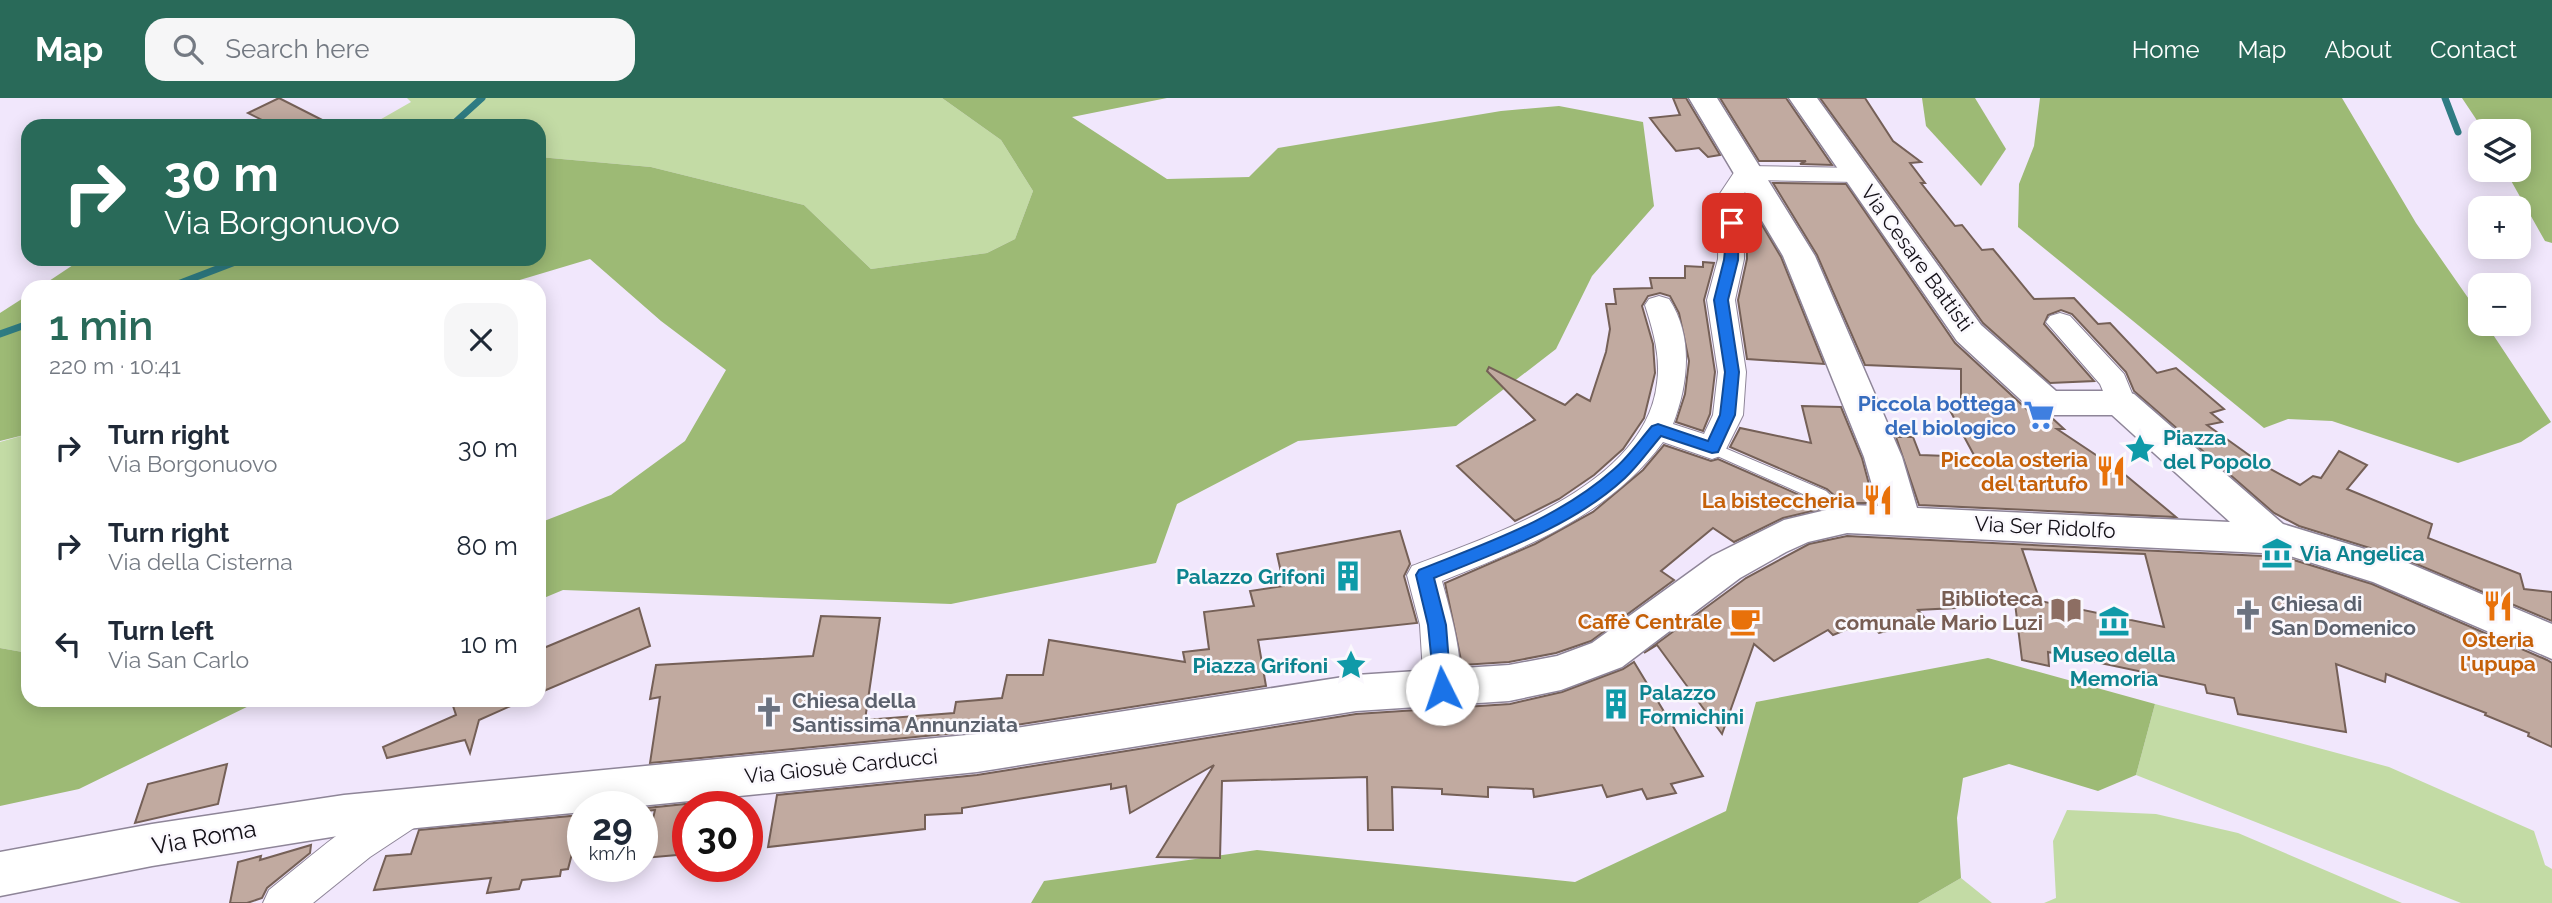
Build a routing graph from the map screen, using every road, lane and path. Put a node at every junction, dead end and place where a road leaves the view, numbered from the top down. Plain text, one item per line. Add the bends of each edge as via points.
1 (1703, 98) edge
2 (1803, 98) edge
3 (1746, 173) junction
4 (1857, 175) junction
5 (1660, 305) dead end
6 (2060, 323) dead end
7 (2120, 403) junction
8 (1658, 430) junction
9 (1716, 449) junction
10 (1847, 519) junction
11 (1901, 521) junction
12 (2273, 538) junction
13 (2552, 642) edge
14 (1442, 689) junction
15 (410, 810) junction
16 (0, 874) edge
17 (283, 903) edge

1 - 3 main road
2 - 4 main road, Via Cesare Battisti
3 - 4 street
3 - 9 street via 1731,195 1731,260 1721,300 1732,372 1728,415
3 - 11 main road via 1799,256 1883,457
4 - 7 main road, Via Cesare Battisti via 1969,333 2047,403
5 - 8 street via 1670,338 1672,371 1671,393
6 - 7 street via 2114,381
7 - 12 main road
8 - 9 street
8 - 14 street via 1621,473 1595,493 1535,530 1424,575 1437,625
9 - 10 lane via 1820,495
10 - 11 main road, Via Ser Ridolfo
10 - 14 main road, Via Ser Ridolfo via 1798,530 1726,567 1607,654 1561,673
11 - 12 main road, Via Ser Ridolfo
12 - 13 main road, Via Ser Ridolfo via 2324,548 2406,578
14 - 15 main road, Via Giosuè Carducci via 1356,693 977,753
15 - 16 main road, Via Roma via 248,829
15 - 17 street via 356,845

